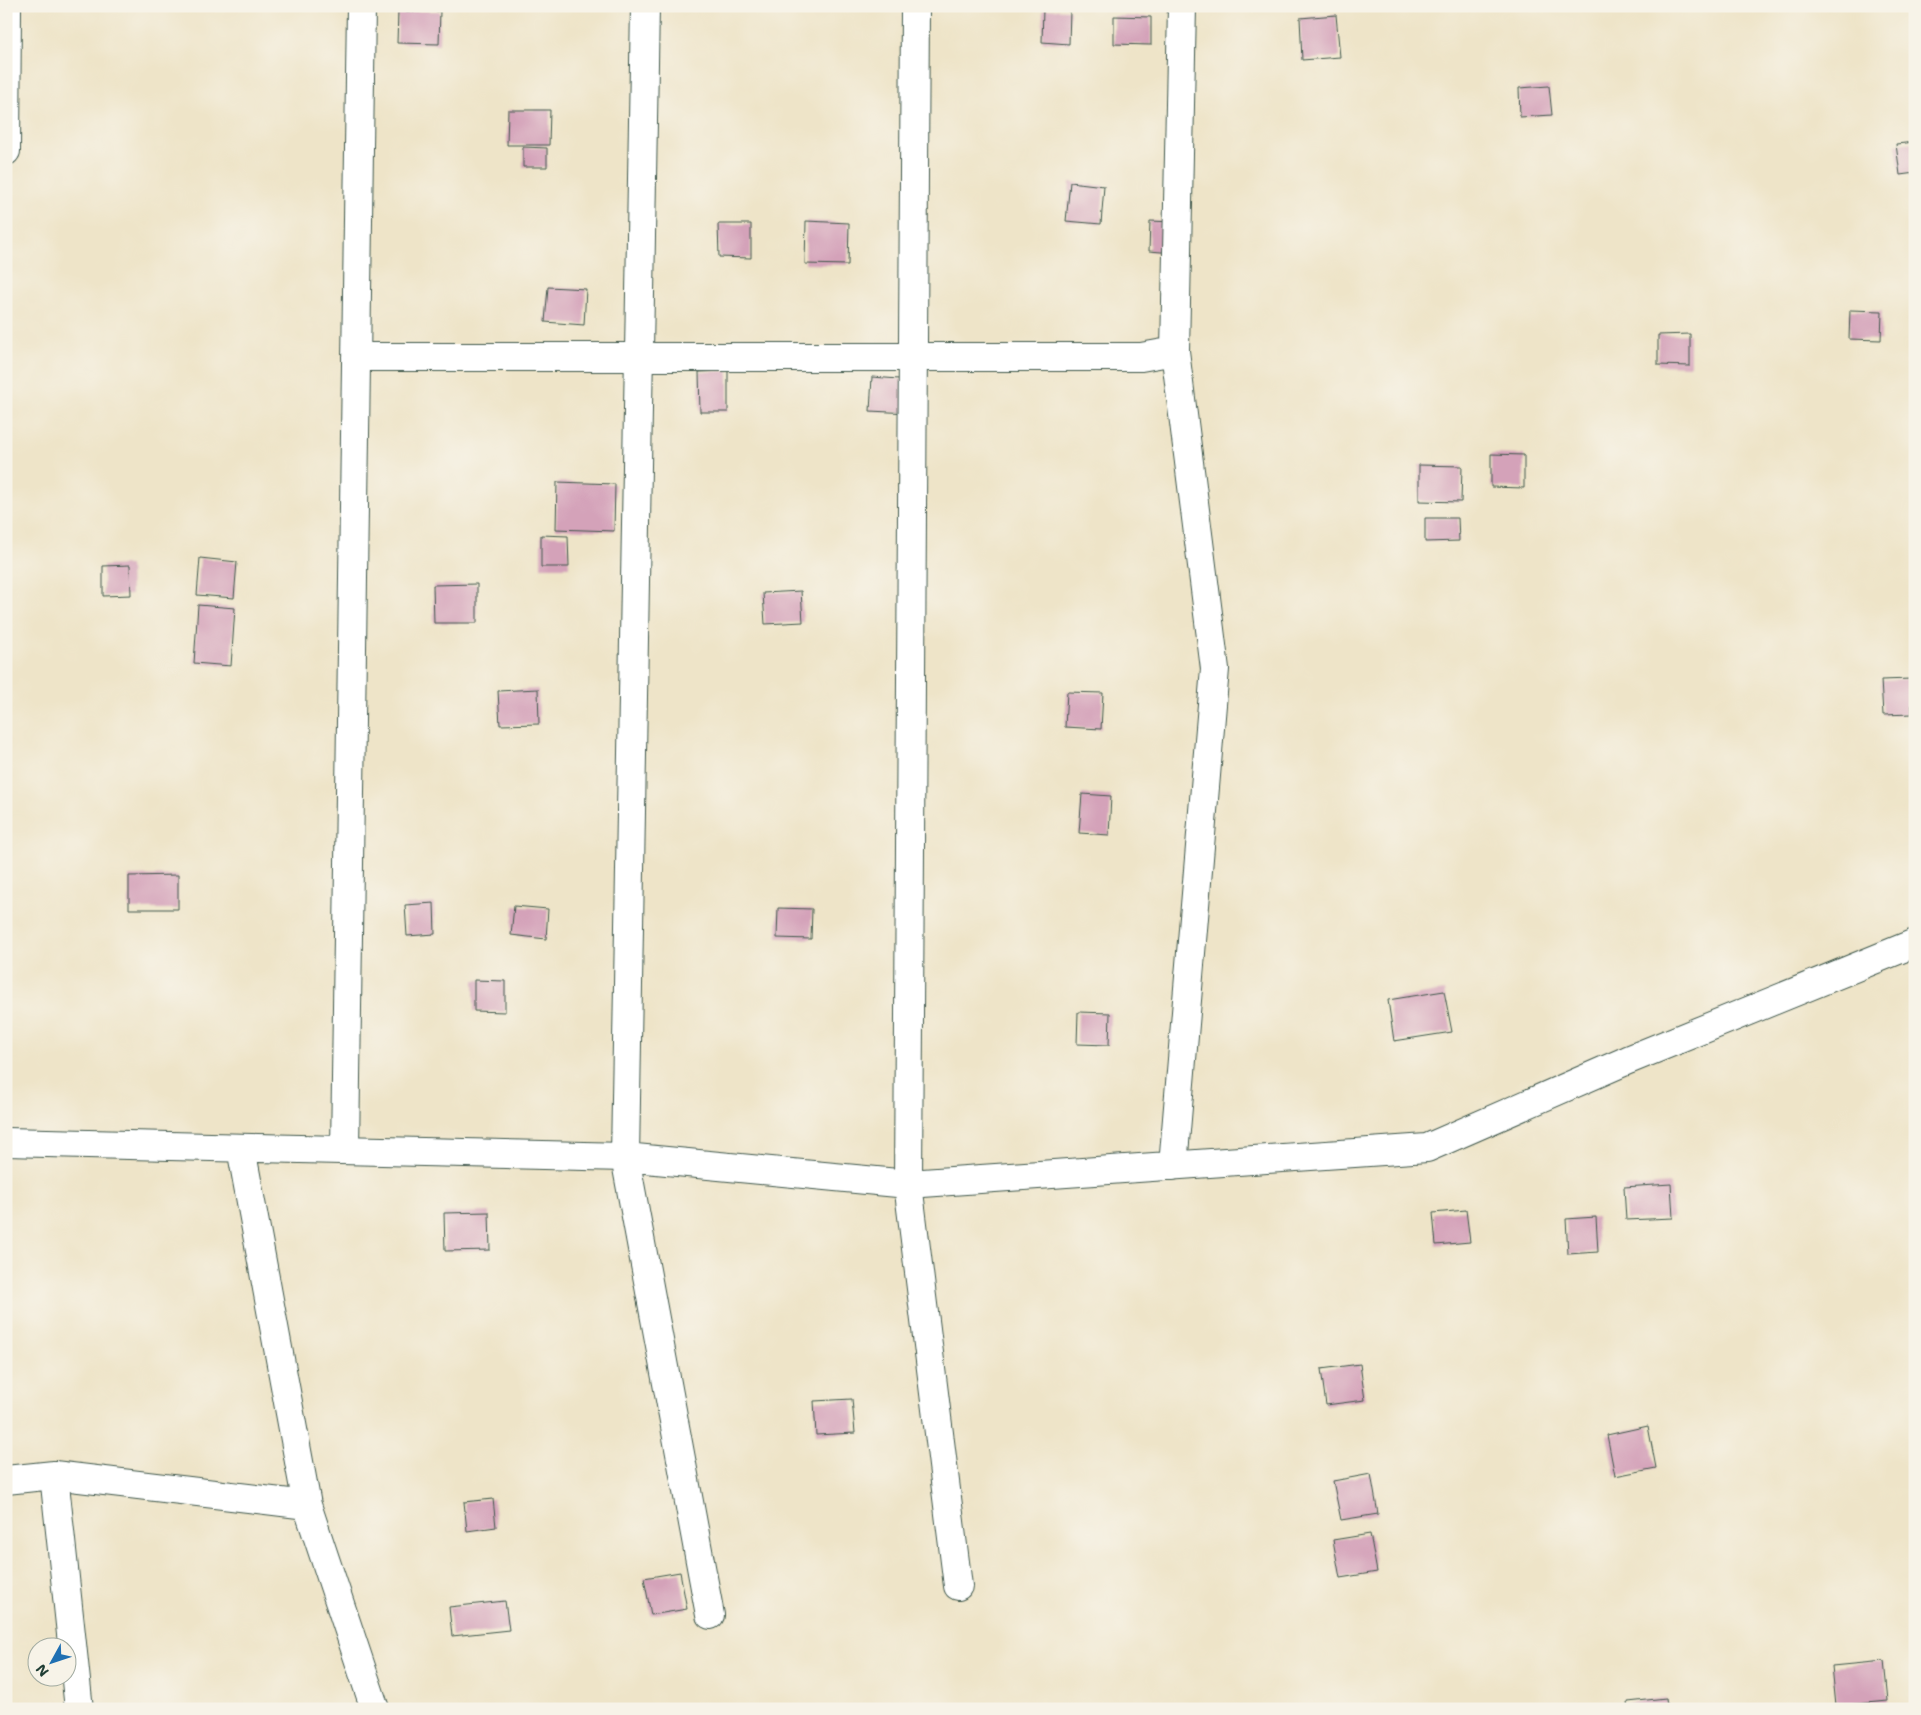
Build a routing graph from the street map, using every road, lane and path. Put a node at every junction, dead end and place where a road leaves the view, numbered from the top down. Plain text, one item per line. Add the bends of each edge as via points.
1 (7, 6) edge
2 (361, 6) edge
3 (645, 6) edge
4 (916, 6) edge
5 (1182, 6) edge
6 (6, 82) edge
7 (6, 151) edge
8 (1176, 351) junction
9 (356, 357) junction
10 (639, 357) junction
11 (913, 357) junction
12 (1915, 943) edge
13 (6, 1142) edge
14 (241, 1148) junction
15 (345, 1150) junction
16 (625, 1157) junction
17 (1174, 1166) junction
18 (908, 1184) junction
19 (54, 1475) junction
20 (6, 1480) edge
21 (307, 1505) junction
22 (958, 1586) dead end
23 (710, 1615) dead end
24 (79, 1709) edge
25 (374, 1709) edge

1 - 6 street
2 - 9 street
3 - 10 street
4 - 11 street
5 - 8 street
6 - 7 street
8 - 11 street via 1141,357
8 - 17 street via 1215,669
9 - 10 street
9 - 15 street
10 - 11 street
10 - 16 street
11 - 18 street
12 - 17 street via 1628,1060 1427,1148
13 - 14 street
14 - 15 street
14 - 21 street
15 - 16 street
16 - 18 street
16 - 23 street
17 - 18 street
18 - 22 street
19 - 20 street
19 - 21 street
19 - 24 street
21 - 25 street

